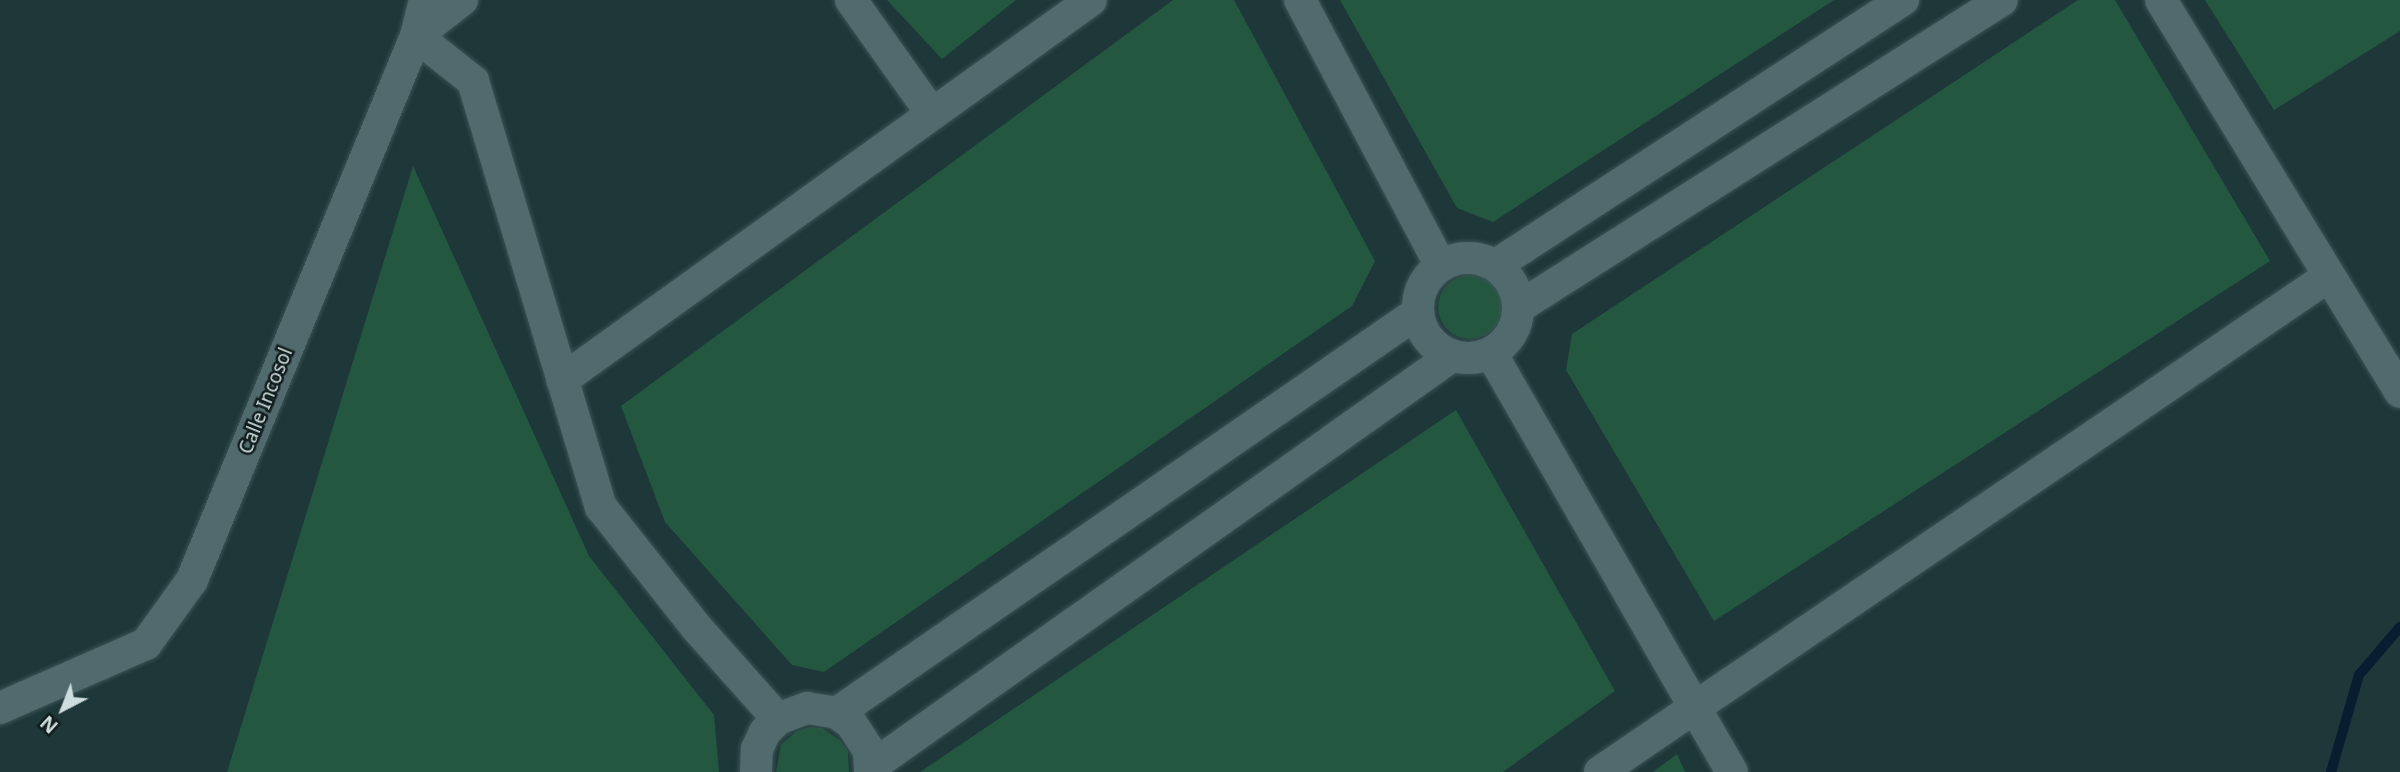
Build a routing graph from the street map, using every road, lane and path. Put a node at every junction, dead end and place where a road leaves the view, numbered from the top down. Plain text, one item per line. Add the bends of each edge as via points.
1 (425, 0) edge
2 (462, 0) edge
3 (851, 0) edge
4 (1091, 0) edge
5 (1300, 0) edge
6 (1903, 0) edge
7 (2002, 0) edge
8 (2161, 0) edge
9 (416, 36) junction
10 (932, 114) junction
11 (1440, 264) junction
12 (1496, 265) junction
13 (2329, 276) junction
14 (1519, 307) junction
15 (1417, 313) junction
16 (1491, 353) junction
17 (1452, 356) junction
18 (562, 380) junction
19 (2400, 392) edge
20 (1697, 706) junction
21 (0, 708) edge
22 (837, 713) junction
23 (778, 719) junction
24 (870, 770) edge
25 (756, 772) edge
26 (1600, 772) edge
27 (1732, 772) edge

1 - 9 street, Calle Incosol
2 - 9 street
3 - 10 street
4 - 10 street
5 - 11 street
6 - 12 street
7 - 14 street
8 - 13 street
9 - 18 street via 473,81
9 - 21 street, Calle Incosol via 192,580 146,645
10 - 18 street
11 - 12 street via 1468,257
11 - 15 street via 1422,285
12 - 14 street via 1508,277
13 - 19 street
13 - 20 street
14 - 16 street via 1511,334
15 - 17 street via 1428,339
15 - 22 street
16 - 17 street
16 - 20 street
17 - 24 street
18 - 23 street via 601,507 696,627
20 - 26 street
20 - 27 street
22 - 23 street via 807,708
22 - 24 street via 862,736
23 - 25 street via 757,749

